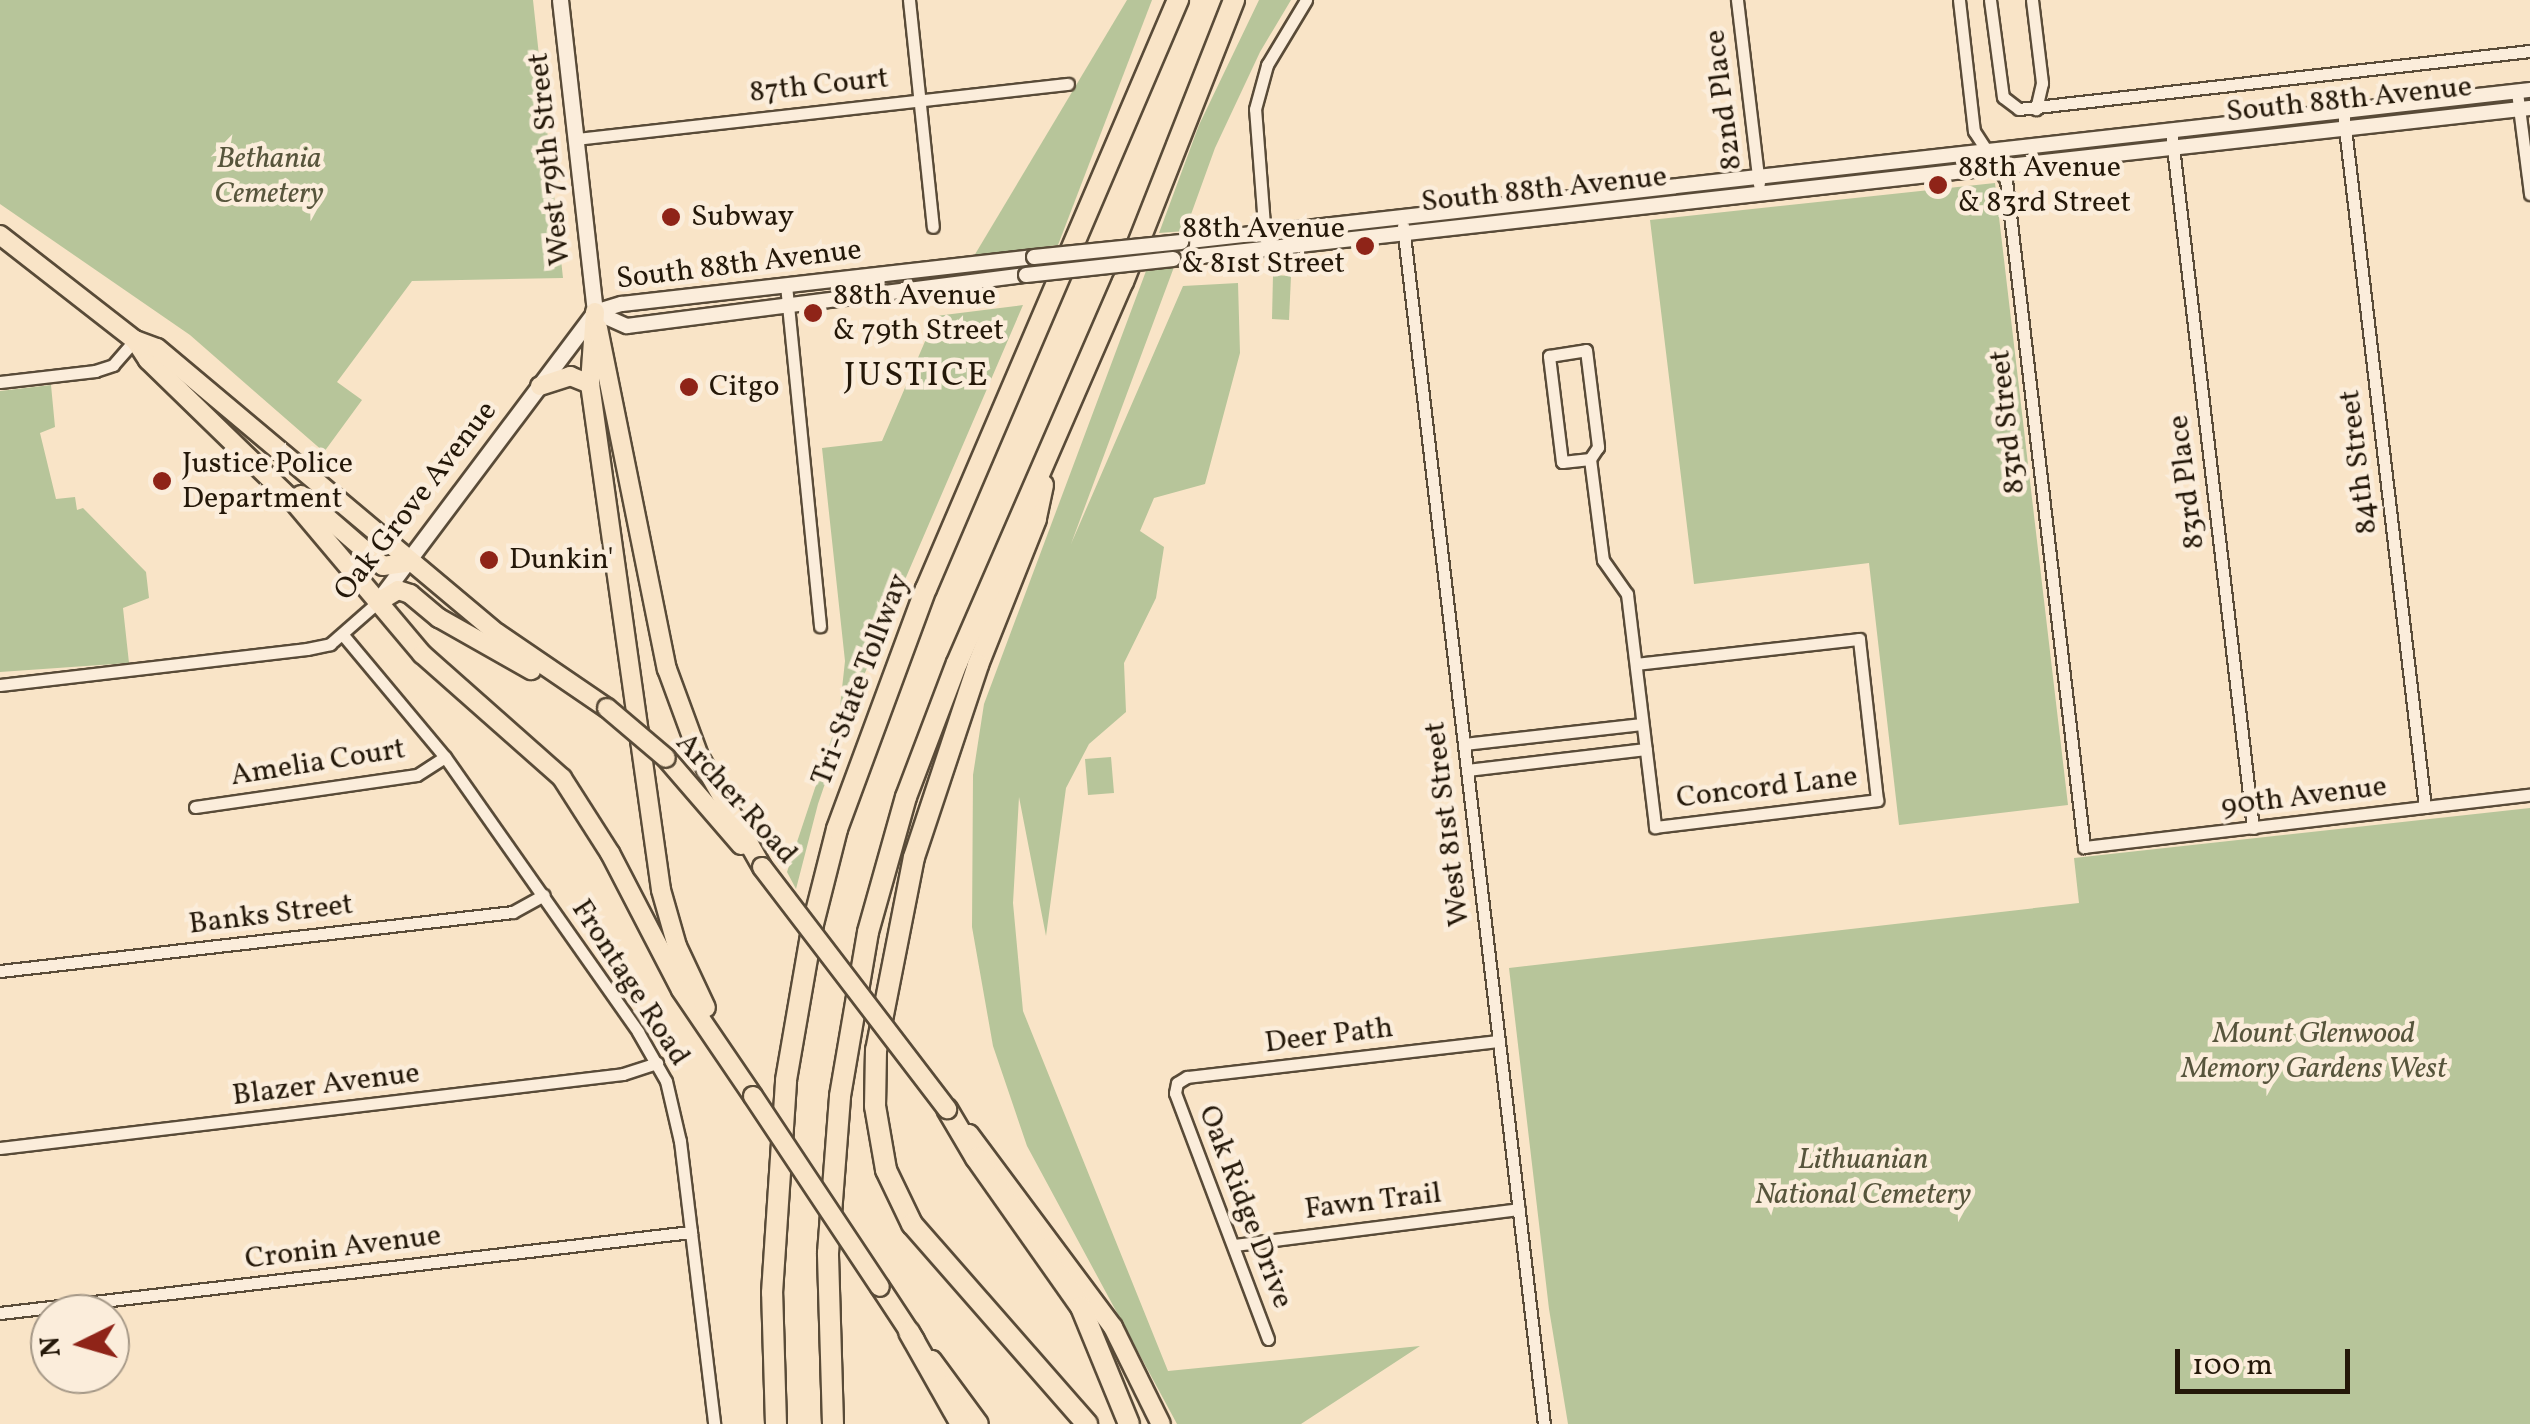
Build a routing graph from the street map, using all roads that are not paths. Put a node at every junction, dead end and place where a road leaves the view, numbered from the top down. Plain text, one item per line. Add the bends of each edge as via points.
1 (560, 0) edge
2 (909, 0) edge
3 (1178, 0) edge
4 (1234, 0) edge
5 (1306, 0) edge
6 (1737, 0) edge
7 (1959, 0) edge
8 (1990, 0) edge
9 (2032, 0) edge
10 (2530, 50) edge
11 (1068, 84) dead end
12 (2524, 91) edge
13 (919, 100) junction
14 (2036, 108) junction
15 (2525, 108) edge
16 (2343, 111) junction
17 (2345, 128) junction
18 (2170, 130) junction
19 (576, 139) junction
20 (2173, 148) junction
21 (1986, 150) junction
22 (1998, 167) junction
23 (1758, 176) junction
24 (1760, 194) junction
25 (2530, 194) edge
26 (1403, 225) junction
27 (933, 227) dead end
28 (0, 235) edge
29 (1265, 240) junction
30 (786, 286) junction
31 (789, 308) junction
32 (595, 312) junction
33 (135, 340) junction
34 (0, 382) edge
35 (590, 384) junction
36 (540, 386) junction
37 (1052, 442) junction
38 (249, 456) junction
39 (1590, 459) junction
40 (410, 562) junction
41 (378, 602) junction
42 (820, 626) dead end
43 (343, 635) junction
44 (1636, 664) junction
45 (0, 685) edge
46 (573, 688) junction
47 (1642, 724) junction
48 (1464, 744) junction
49 (1646, 749) junction
50 (445, 757) junction
51 (1467, 770) junction
52 (2530, 795) edge
53 (195, 807) dead end
54 (2425, 807) junction
55 (2254, 828) junction
56 (2084, 847) joint
57 (762, 868) junction
58 (544, 895) junction
59 (0, 971) edge
60 (1499, 1041) junction
61 (730, 1058) junction
62 (657, 1064) junction
63 (1175, 1093) joint
64 (947, 1109) junction
65 (0, 1148) edge
66 (1519, 1209) junction
67 (691, 1232) junction
68 (1234, 1245) junction
69 (0, 1312) edge
70 (909, 1332) junction
71 (1268, 1339) dead end
72 (714, 1424) edge
73 (776, 1424) edge
74 (833, 1424) edge
75 (962, 1424) edge
76 (979, 1424) edge
77 (1088, 1424) edge
78 (1129, 1424) edge
79 (1162, 1424) edge
80 (1544, 1424) edge

1 - 19 main road, West 79th Street
2 - 13 street
3 - 73 highway, Tri-State Tollway via 926,590 837,829 786,1080 772,1293
4 - 37 highway via 1124,282
5 - 29 street via 1267,64 1255,109
6 - 23 street, 82nd Place
7 - 21 street, 83rd Street via 1974,130
8 - 14 street via 2003,97 2010,107
9 - 14 street via 2042,83
10 - 14 street
11 - 13 street, 87th Court
12 - 15 street
12 - 16 street, South 88th Avenue
13 - 19 street, 87th Court
13 - 27 street
15 - 17 street, South 88th Avenue
15 - 25 street
16 - 17 street, 84th Street
16 - 18 street, South 88th Avenue
17 - 20 street, South 88th Avenue
17 - 54 street, 84th Street
18 - 20 street, 83rd Place
18 - 21 street, South 88th Avenue
19 - 32 main road, West 79th Street
20 - 22 street, South 88th Avenue
20 - 55 street, 83rd Place
21 - 22 street, 83rd Street
21 - 23 street, South 88th Avenue
22 - 24 street, South 88th Avenue
22 - 56 street, 83rd Street via 2006,180
23 - 24 street, 82nd Place
23 - 26 street, South 88th Avenue
24 - 26 street, South 88th Avenue
26 - 29 street, South 88th Avenue
26 - 48 street, West 81st Street
28 - 33 main road, Archer Road
29 - 30 street, South 88th Avenue, bridge via 1181,242
29 - 31 street, South 88th Avenue, bridge via 1173,259
30 - 31 street
30 - 32 street, South 88th Avenue
31 - 32 street, South 88th Avenue via 627,326
31 - 42 street
32 - 35 main road
32 - 36 main road, Oak Grove Avenue
32 - 57 main road via 666,669 700,756
33 - 34 street via 113,366
33 - 38 main road, Archer Road
33 - 40 main road, Archer Road via 157,348
35 - 36 main road via 570,376
35 - 61 main road via 661,890 676,946
36 - 40 main road, Oak Grove Avenue
37 - 74 highway via 906,796 868,932 834,1165 828,1312
37 - 77 highway via 1036,519 914,856 876,1050 875,1106 886,1170 912,1224
38 - 40 main road via 383,566
38 - 41 main road, Archer Road
39 - 39 street, Concord Lane via 1598,447 1586,350 1549,356 1562,462
39 - 44 street, Concord Lane via 1603,560 1627,594
40 - 41 main road, Oak Grove Avenue
40 - 46 main road, Archer Road
41 - 43 street, Oak Grove Avenue
41 - 46 main road via 390,592 410,594 439,618
41 - 61 main road, Archer Road via 422,654 562,778 610,853 666,964
43 - 45 street, Oak Grove Avenue via 307,650
43 - 50 street, Frontage Road
44 - 47 street, Concord Lane
44 - 49 street, Concord Lane via 1859,639 1877,800 1655,827
46 - 57 main road, Archer Road, bridge via 666,758
47 - 48 street
47 - 49 street, Concord Lane
48 - 51 street, West 81st Street
49 - 51 street, Concord Lane
50 - 53 street, Amelia Court via 418,775
50 - 58 street, Frontage Road
51 - 60 street, West 81st Street
52 - 54 street, 90th Avenue
54 - 55 street, 90th Avenue
55 - 56 street, 90th Avenue
57 - 64 main road, Archer Road, bridge
58 - 59 street, Banks Street via 513,912
58 - 62 street, Frontage Road
60 - 63 street, Deer Path via 1187,1077
60 - 66 street, West 81st Street
61 - 70 main road, bridge
62 - 65 street, Blazer Avenue via 623,1074
62 - 67 street, Frontage Road via 674,1103
63 - 68 street, Oak Ridge Drive
64 - 78 highway via 1081,1307
64 - 79 main road, Archer Road via 1095,1300
66 - 68 street, Fawn Trail
66 - 80 street, West 81st Street
67 - 69 street, Cronin Avenue
67 - 72 street, Frontage Road
68 - 71 street, Oak Ridge Drive
70 - 75 highway
70 - 76 main road

